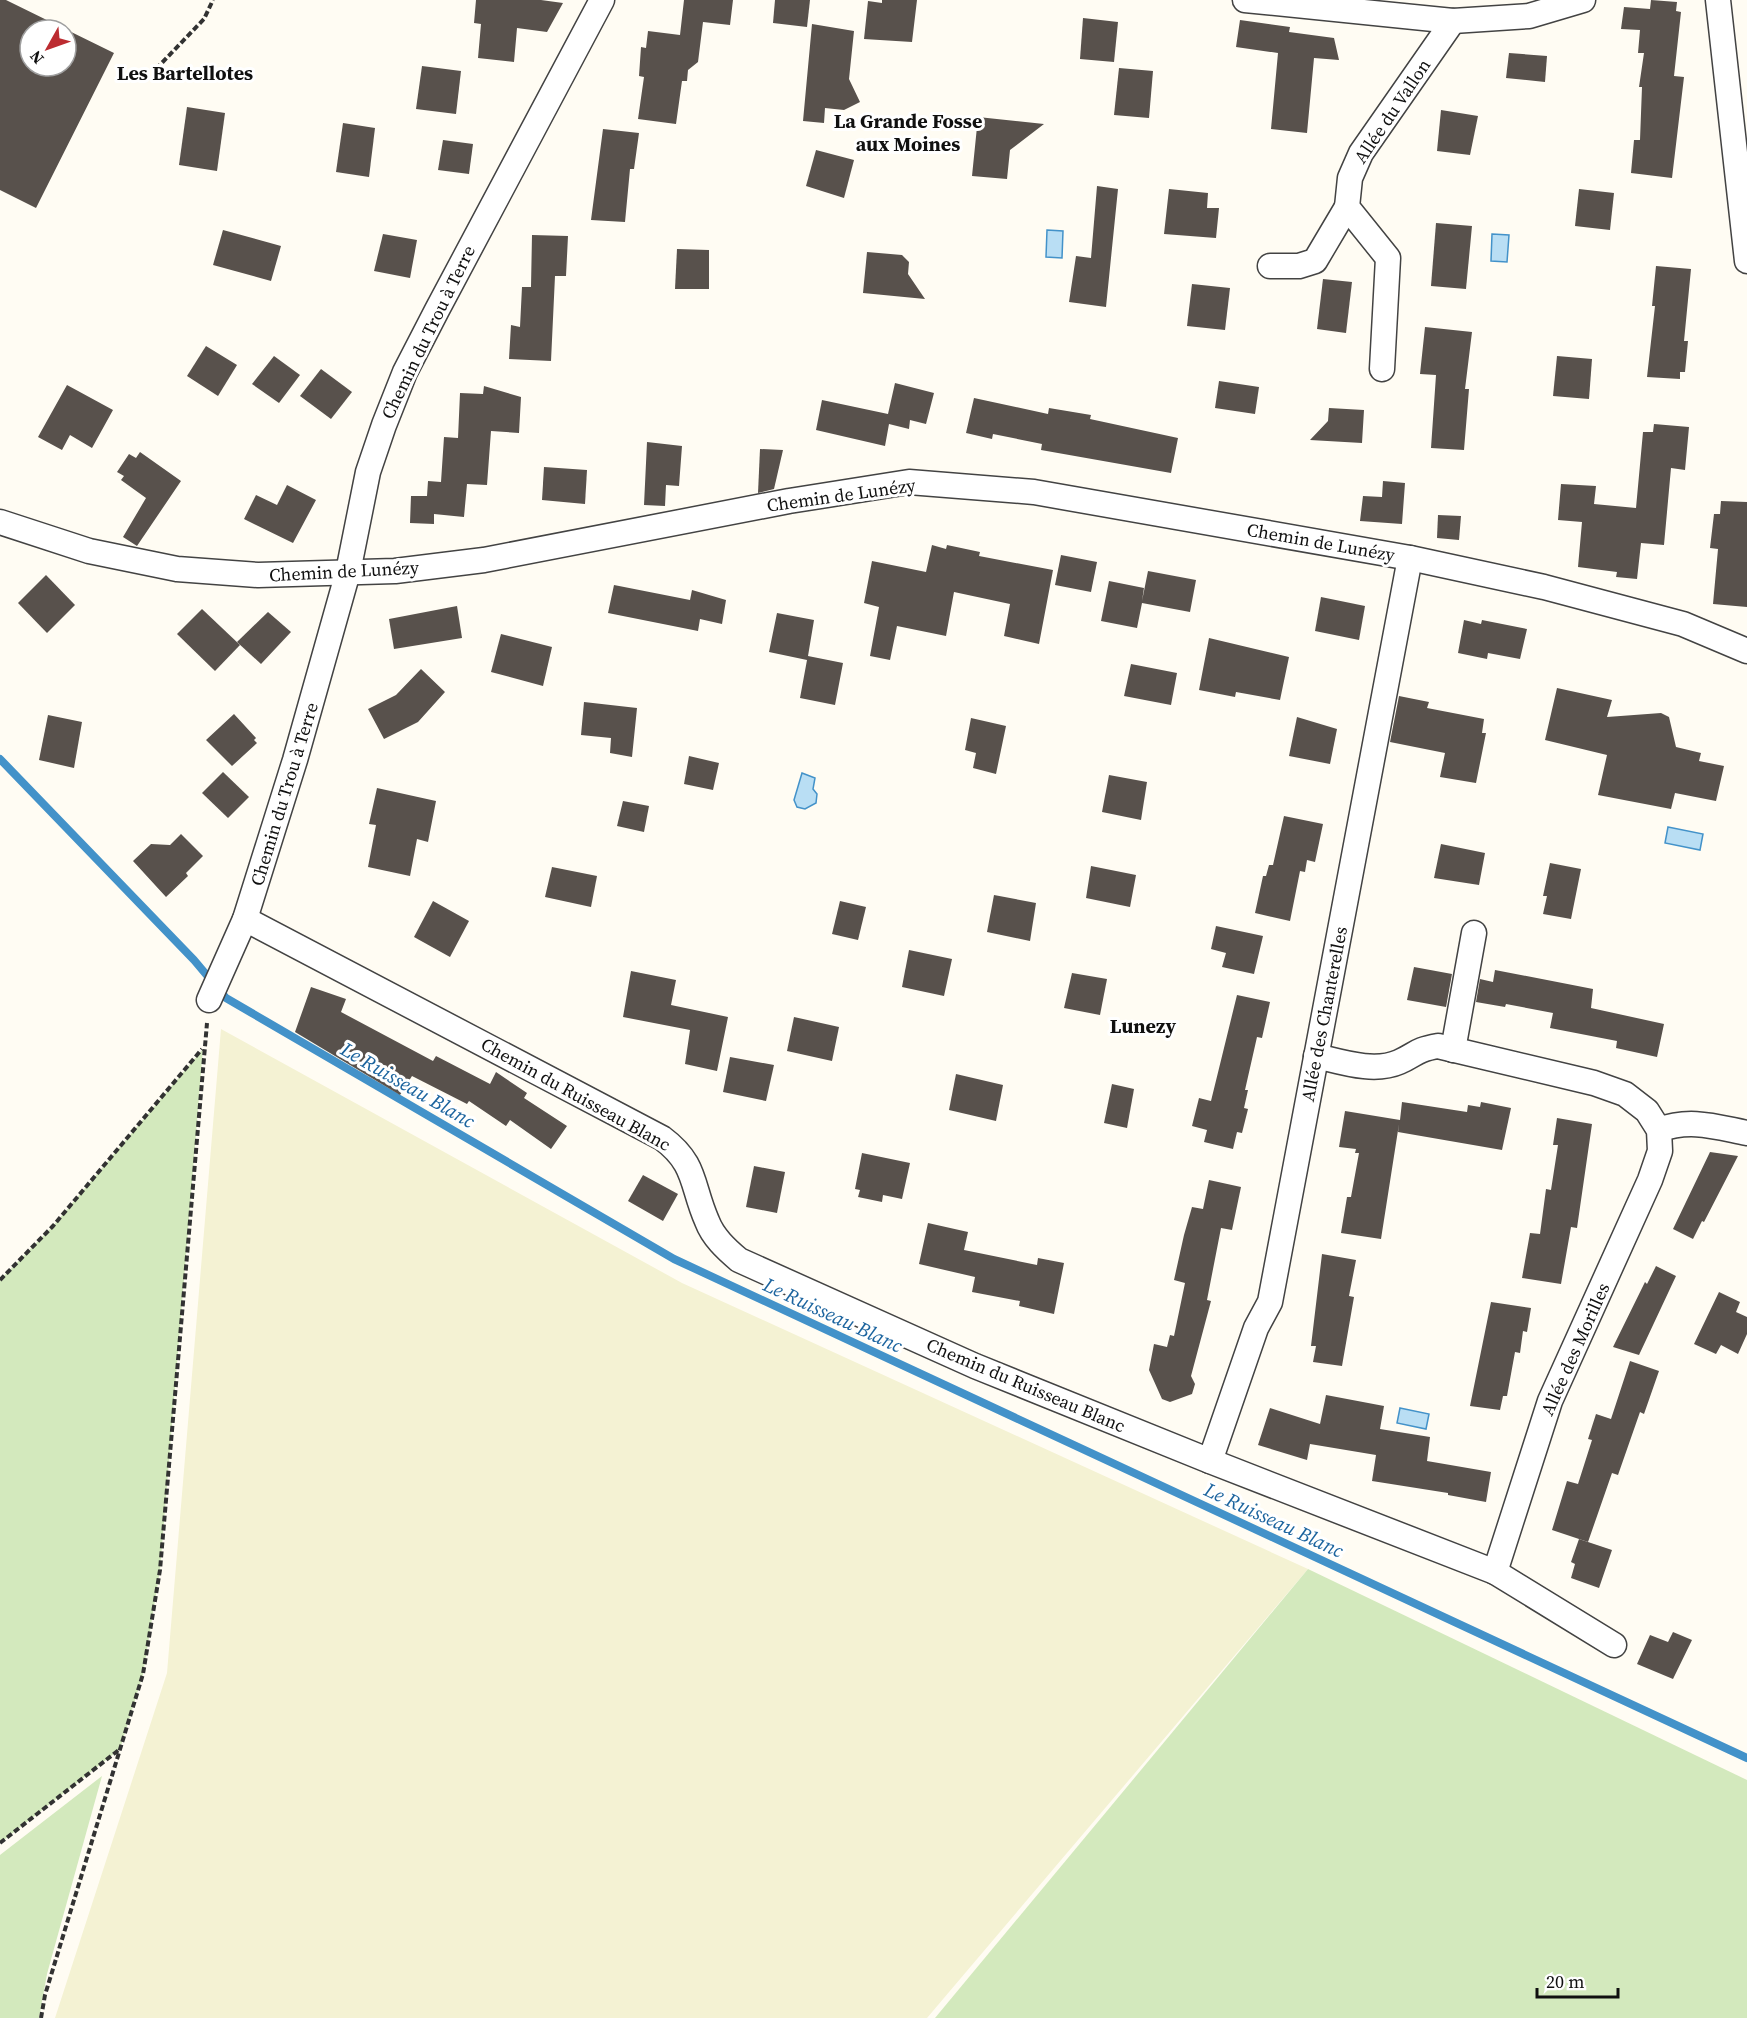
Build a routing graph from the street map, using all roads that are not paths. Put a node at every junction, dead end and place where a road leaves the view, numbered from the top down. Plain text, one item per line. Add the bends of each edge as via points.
1 (602, 0) edge
2 (1245, 0) edge
3 (1583, 0) edge
4 (1719, 0) edge
5 (1453, 21) junction
6 (1347, 207) junction
7 (1747, 261) edge
8 (1270, 266) dead end
9 (1382, 369) dead end
10 (0, 522) edge
11 (1410, 558) junction
12 (348, 572) junction
13 (1747, 651) edge
14 (246, 919) junction
15 (1474, 933) dead end
16 (209, 1000) road end
17 (1453, 1050) junction
18 (1316, 1056) junction
19 (1659, 1130) junction
20 (1747, 1133) edge
21 (1210, 1461) junction
22 (1495, 1572) junction
23 (1614, 1645) dead end

1 - 12 street, Chemin du Trou à Terre via 405,372 368,472
2 - 5 street
3 - 5 street via 1529,16
4 - 7 street
5 - 6 street, Allée du Vallon via 1361,153 1350,178
6 - 8 street, Allée du Vallon via 1315,261 1299,266
6 - 9 street via 1388,258
10 - 12 street, Chemin de Lunézy via 89,551 177,569 258,575
11 - 12 street, Chemin de Lunézy via 1045,494 909,482 484,560 395,571
11 - 13 street, Chemin de Lunézy via 1544,587 1683,624
11 - 18 street, Allée des Chanterelles
12 - 14 street, Chemin du Trou à Terre via 296,760
14 - 16 street, Chemin du Trou à Terre
14 - 21 street, Chemin du Ruisseau Blanc via 662,1137 680,1151 707,1222 720,1243 739,1260 975,1365
15 - 17 street
17 - 18 street via 1438,1046 1418,1049 1400,1062 1381,1066
17 - 19 street via 1625,1094 1647,1111
18 - 21 street, Allée des Chanterelles via 1270,1302 1256,1328
19 - 20 street via 1678,1123 1698,1123
19 - 22 street, Allée des Morilles via 1660,1151 1650,1180 1550,1401
21 - 22 street, Chemin du Ruisseau Blanc
22 - 23 street, Chemin du Ruisseau Blanc

